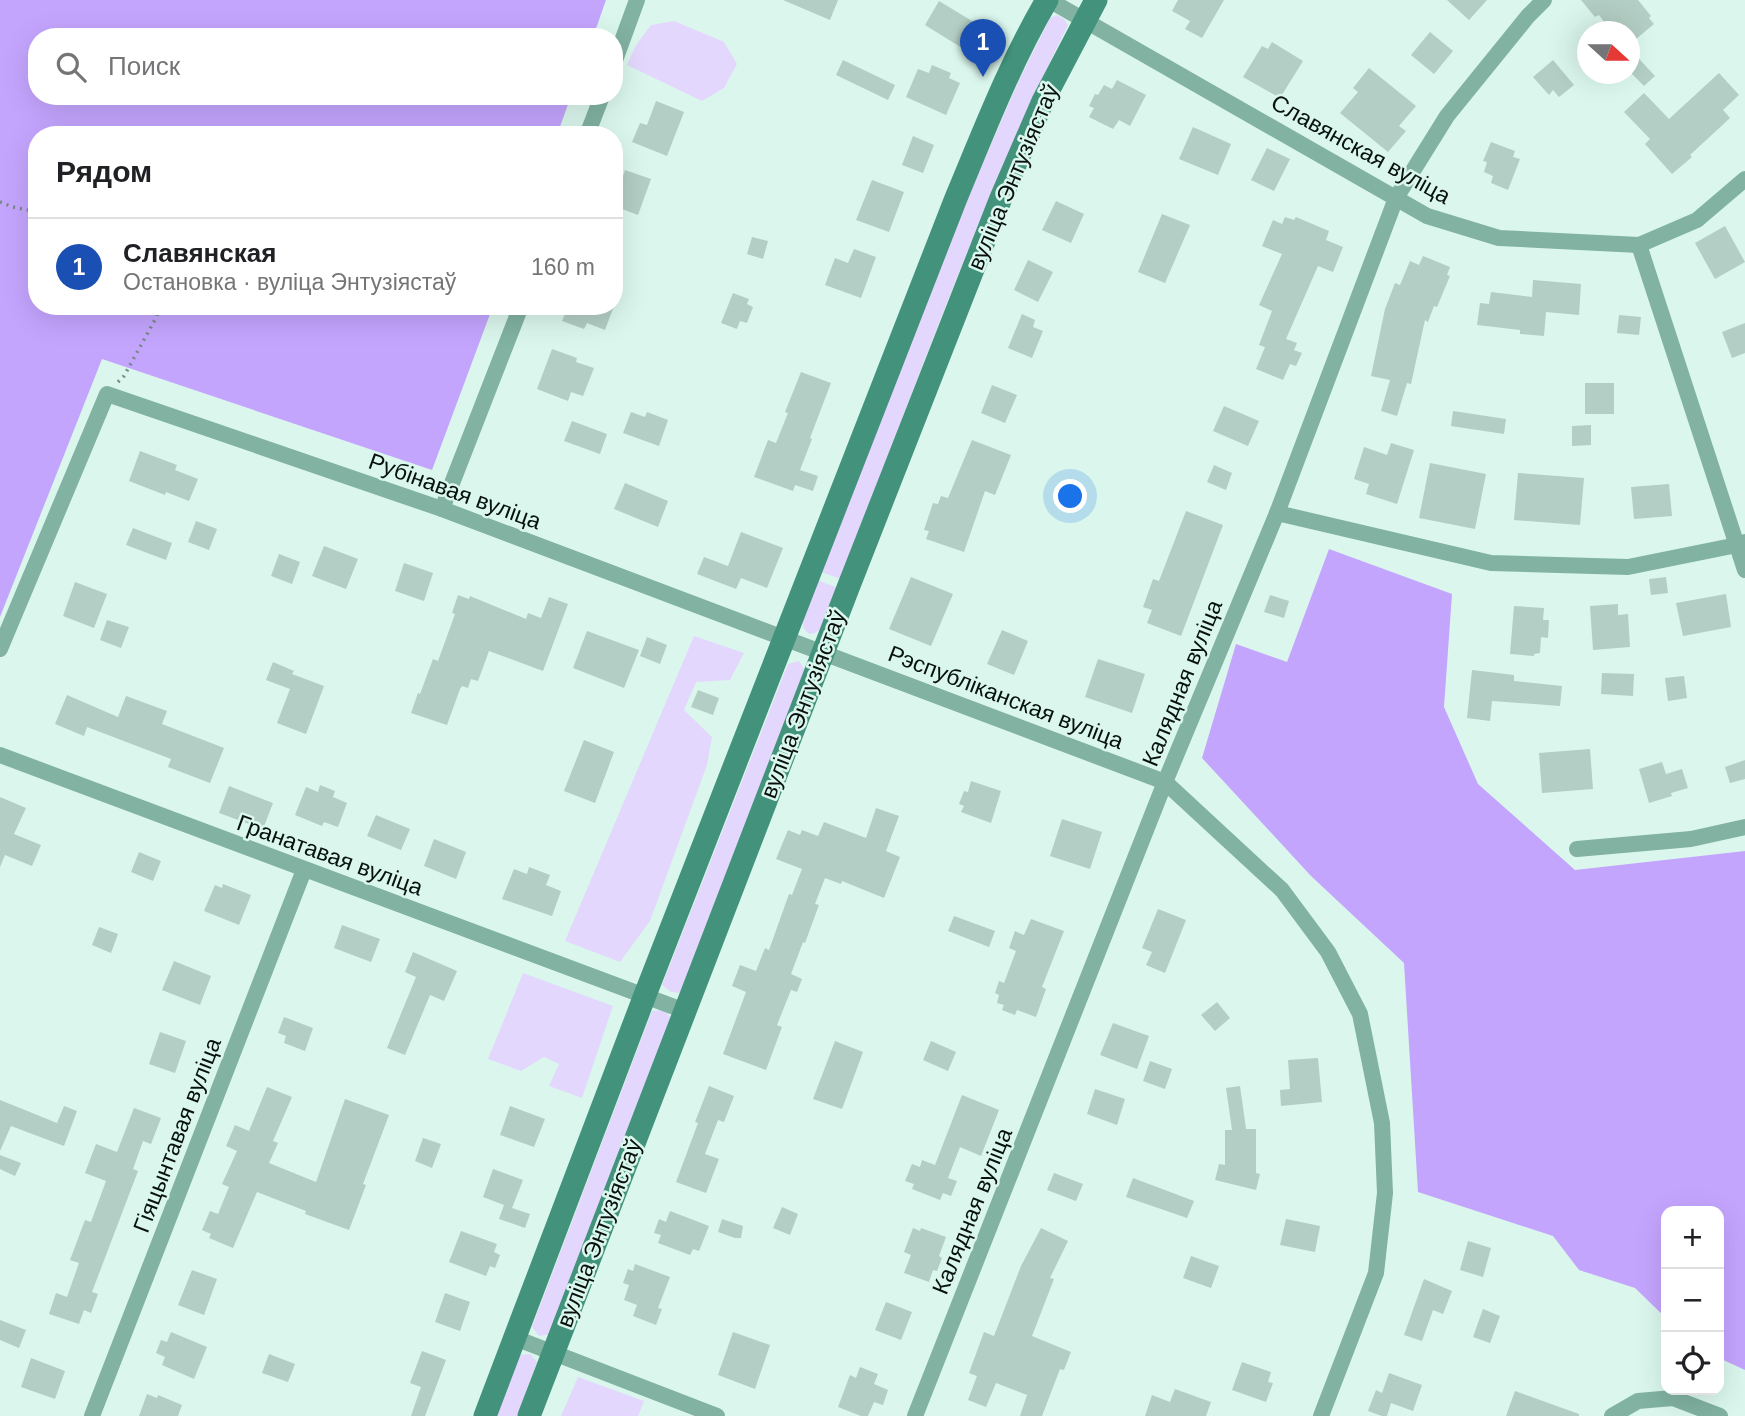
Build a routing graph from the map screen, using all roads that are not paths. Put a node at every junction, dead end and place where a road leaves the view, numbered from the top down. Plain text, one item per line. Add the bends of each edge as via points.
1 (637, 0) edge
2 (1048, 0) edge
3 (1544, 0) edge
4 (1090, 10) edge
5 (623, 38) edge
6 (599, 105) edge
7 (590, 126) edge
8 (1745, 179) edge
9 (1396, 198) junction
10 (1639, 245) junction
11 (517, 315) edge
12 (442, 509) junction
13 (1277, 513) junction
14 (1741, 544) edge
15 (1745, 570) edge
16 (784, 638) junction
17 (0, 649) edge
18 (823, 653) junction
19 (0, 755) edge
20 (1166, 782) junction
21 (1745, 827) edge
22 (1577, 849) dead end
23 (304, 870) junction
24 (645, 995) junction
25 (685, 1011) junction
26 (515, 1338) junction
27 (553, 1353) junction
28 (92, 1416) edge
29 (485, 1416) edge
30 (529, 1416) edge
31 (717, 1416) edge
32 (915, 1416) edge
33 (1321, 1416) edge
34 (1612, 1416) edge
35 (1720, 1416) edge

1 - 5 street
2 - 4 street, Славянская вуліца
2 - 16 street, вуліца Энтузіястаў via 1002,89 956,198
3 - 9 street, Калядная вуліца via 1447,116
4 - 9 street, Славянская вуліца
4 - 18 street, вуліца Энтузіястаў via 1043,101 1001,198
6 - 7 street
8 - 10 street, Славянская вуліца via 1697,220
9 - 10 street, Славянская вуліца via 1427,216 1499,238
9 - 13 street, Калядная вуліца
10 - 14 street
11 - 12 street
12 - 16 street, Рубінавая вуліца
12 - 17 street, Рубінавая вуліца via 107,394
13 - 14 street via 1491,563 1628,567
13 - 20 street, Калядная вуліца
14 - 15 street
16 - 18 street, Рубінавая вуліца
16 - 24 street, вуліца Энтузіястаў
18 - 20 street, Рэспубліканская вуліца
18 - 25 street, вуліца Энтузіястаў
19 - 23 street, Гранатавая вуліца
20 - 32 street, Калядная вуліца
20 - 33 street, Рэспубліканская вуліца via 1282,890 1328,952 1360,1014 1382,1123 1385,1193 1376,1273
21 - 22 street via 1691,839
23 - 24 street, Гранатавая вуліца
23 - 28 street, Гіяцынтавая вуліца
24 - 25 street, Гранатавая вуліца
24 - 26 street, вуліца Энтузіястаў
25 - 27 street, вуліца Энтузіястаў
26 - 27 street
26 - 29 street, вуліца Энтузіястаў
27 - 30 street, вуліца Энтузіястаў
27 - 31 street
34 - 35 street via 1638,1401 1673,1398

